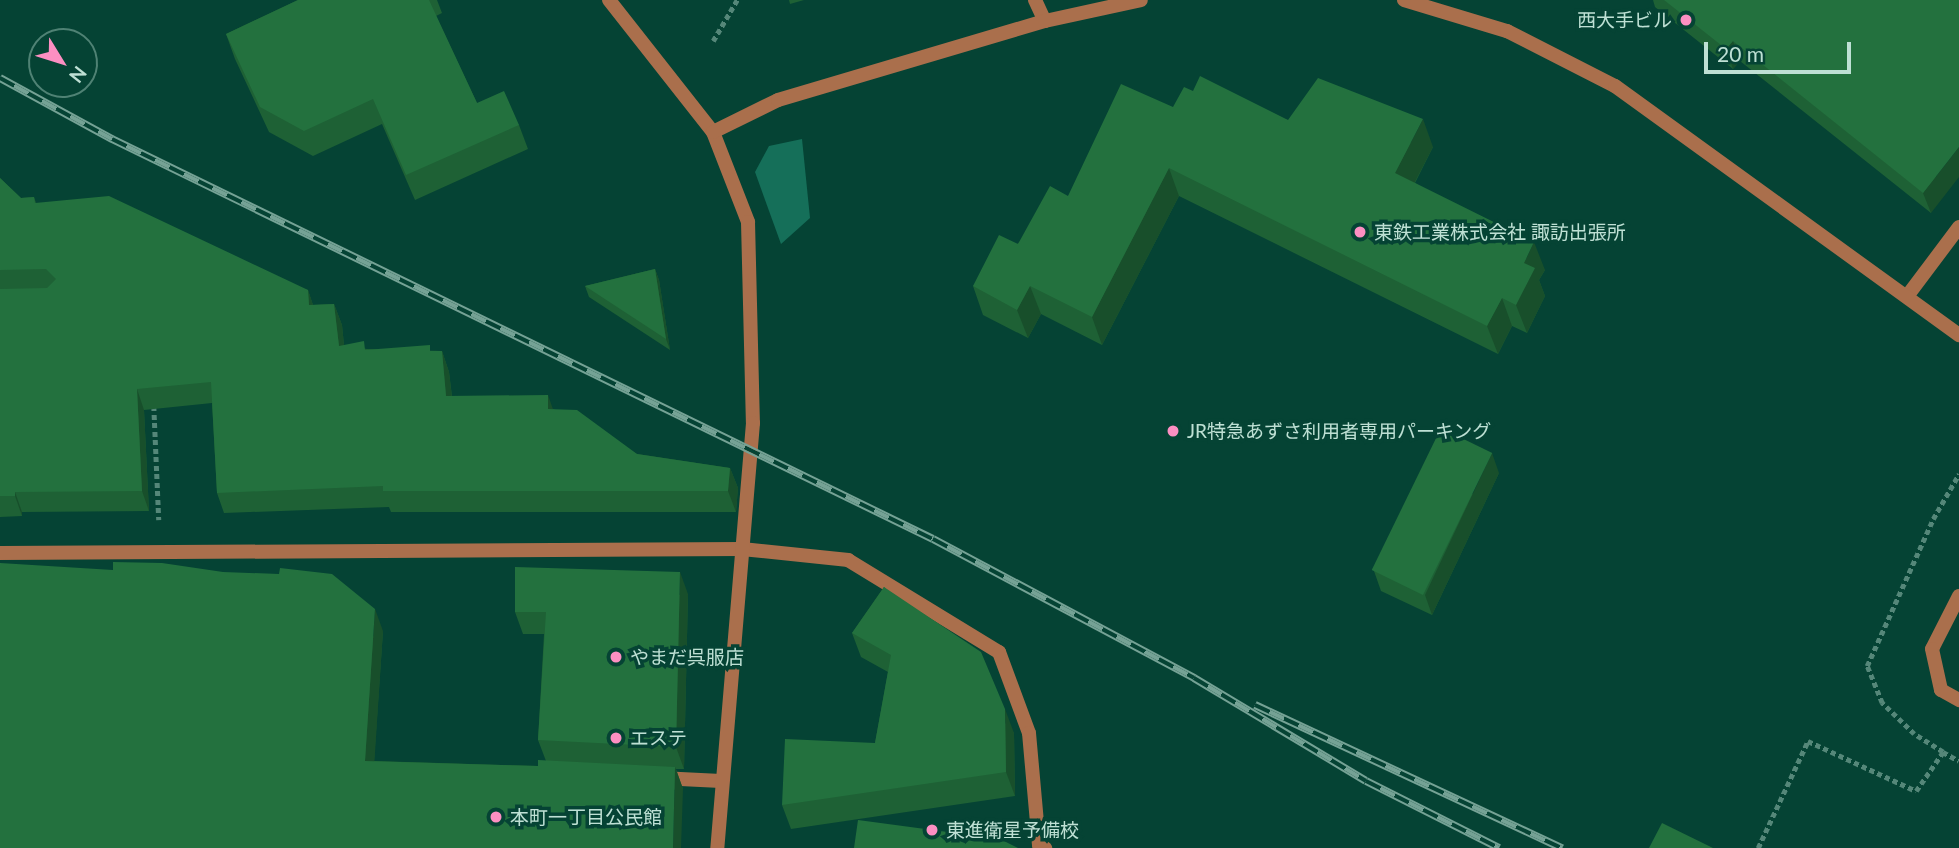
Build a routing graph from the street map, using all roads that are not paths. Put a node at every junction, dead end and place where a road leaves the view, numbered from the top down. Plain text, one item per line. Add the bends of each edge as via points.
1 (609, 0) edge
2 (1035, 0) edge
3 (1141, 0) edge
4 (1404, 0) edge
5 (1045, 21) junction
6 (713, 132) junction
7 (1959, 227) edge
8 (1908, 295) junction
9 (1959, 335) edge
10 (742, 549) junction
11 (0, 553) edge
12 (1959, 596) edge
13 (1959, 700) edge
14 (640, 777) edge
15 (721, 781) junction
16 (717, 848) edge
17 (1045, 848) edge

1 - 6 street
2 - 5 street
3 - 5 street
4 - 8 street via 1507,31 1615,86
5 - 6 street via 778,100
6 - 10 street via 748,222 753,423
7 - 8 street
8 - 9 street
10 - 11 street
10 - 15 street
10 - 17 street via 848,560 999,652 1029,733 1039,845
12 - 13 street via 1933,649 1941,690
14 - 15 street
15 - 16 street

